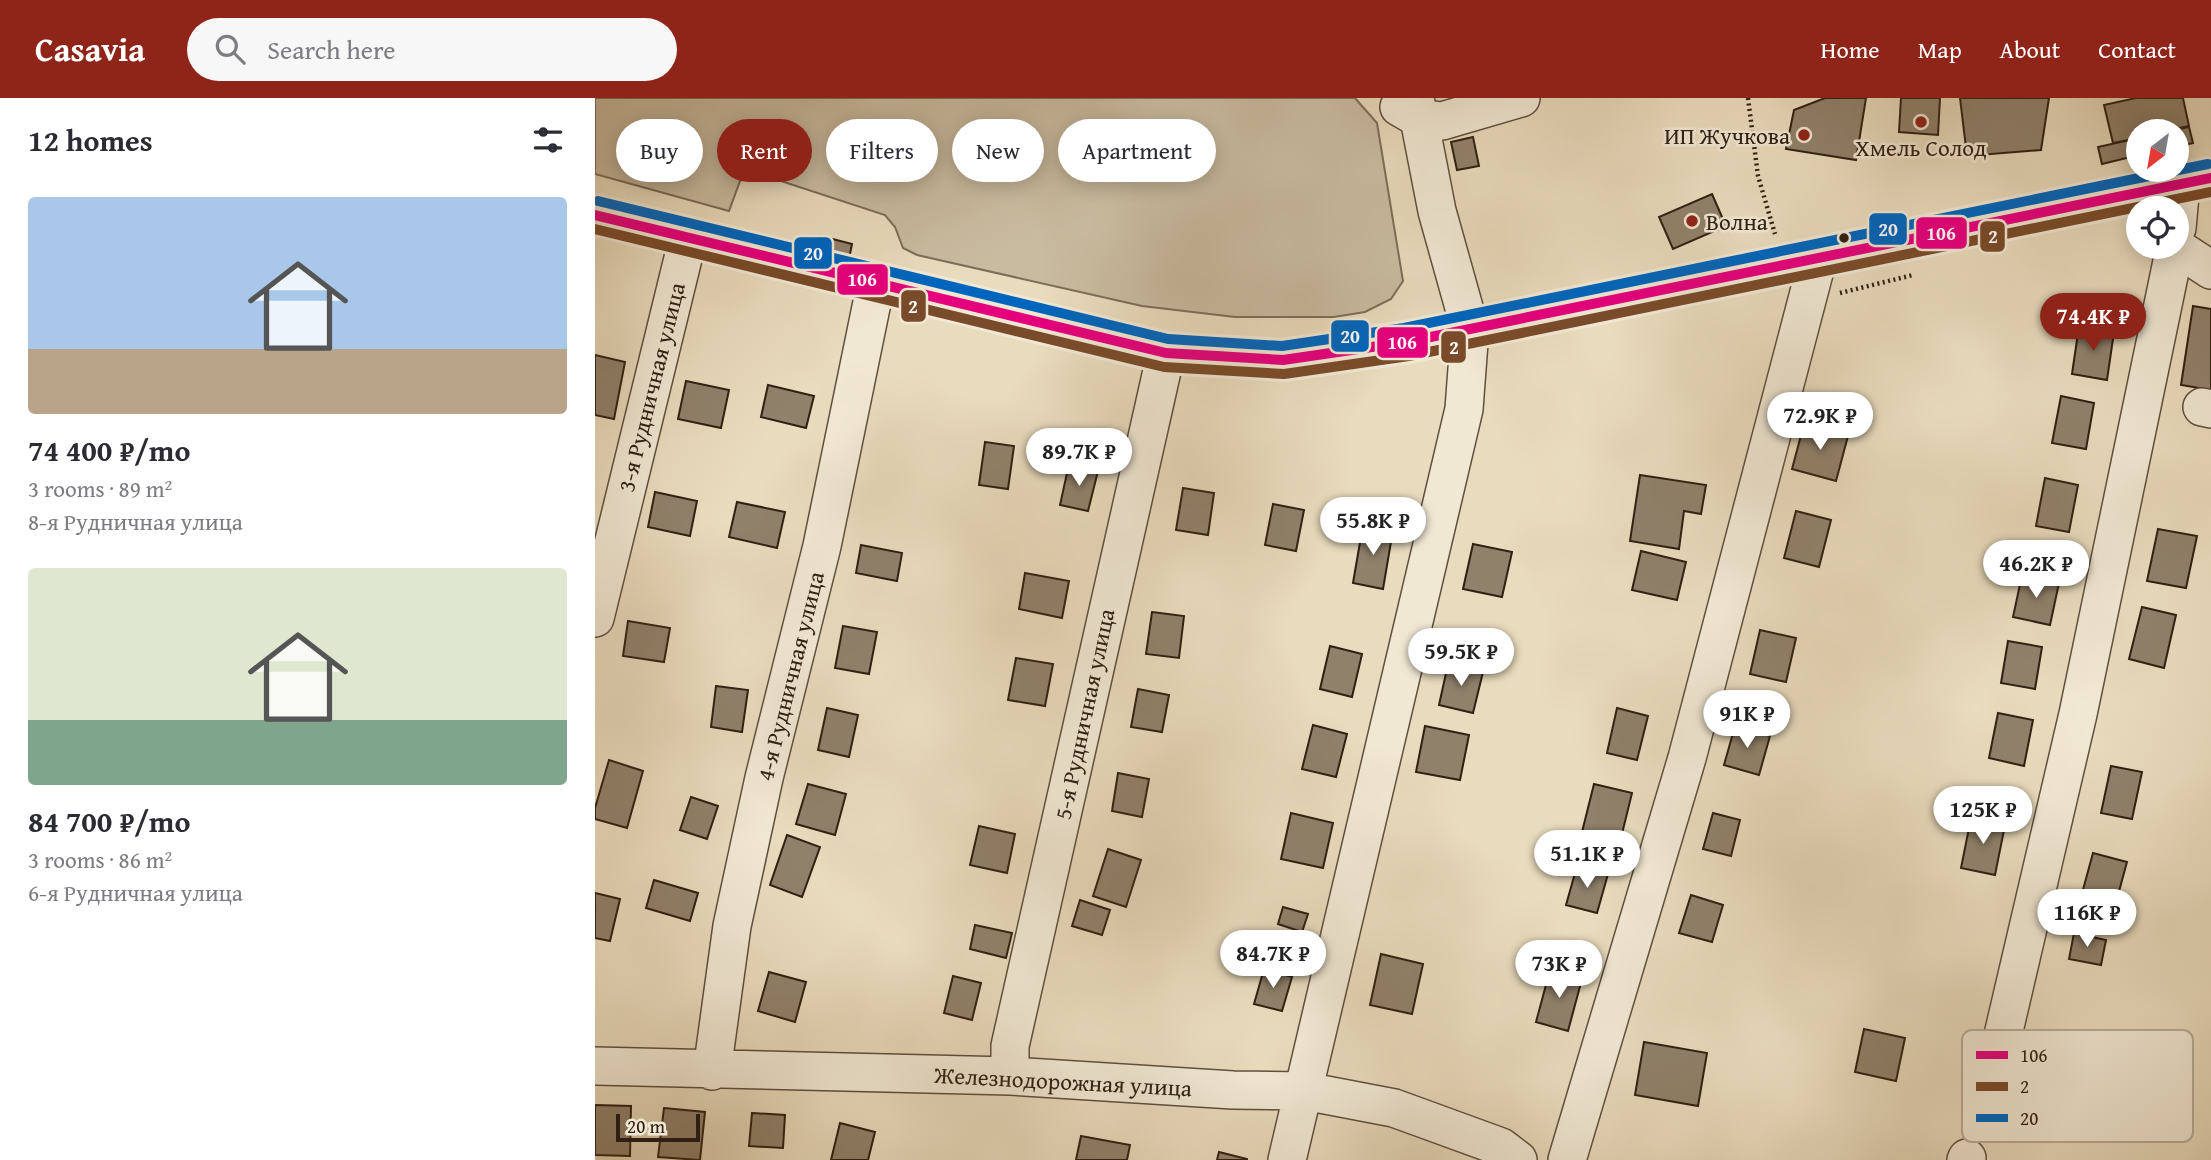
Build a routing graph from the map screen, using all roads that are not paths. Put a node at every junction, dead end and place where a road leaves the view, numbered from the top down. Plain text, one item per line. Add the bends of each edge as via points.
1 (1521, 98) edge
2 (1408, 105) edge
3 (2196, 181) edge
4 (2189, 198) edge
5 (595, 215) edge
6 (688, 238) junction
7 (2189, 256) edge
8 (2173, 259) edge
9 (1801, 262) junction
10 (2211, 270) edge
11 (871, 282) junction
12 (1470, 329) junction
13 (1166, 353) junction
14 (595, 618) edge
15 (2004, 1030) edge
16 (595, 1066) edge
17 (712, 1071) junction
18 (1010, 1076) junction
19 (1305, 1091) junction
20 (1287, 1160) edge
21 (1518, 1160) edge
22 (1567, 1160) edge

1 - 2 street via 1442,121
2 - 12 street
3 - 4 street
3 - 9 main road
5 - 6 main road
6 - 11 main road
6 - 14 street, 3-я Рудничная улица
7 - 10 street
8 - 15 street via 2081,701
9 - 12 main road
9 - 22 street via 1687,758
11 - 13 main road
11 - 17 street, 4-я Рудничная улица via 822,545 731,926
12 - 13 main road via 1283,360
12 - 19 street via 1465,409
13 - 18 street, 5-я Рудничная улица via 1010,1046
16 - 17 street, Железнодорожная улица
17 - 18 street, Железнодорожная улица
18 - 19 street, Железнодорожная улица
19 - 20 street
19 - 21 street, Железнодорожная улица via 1394,1108 1501,1147

